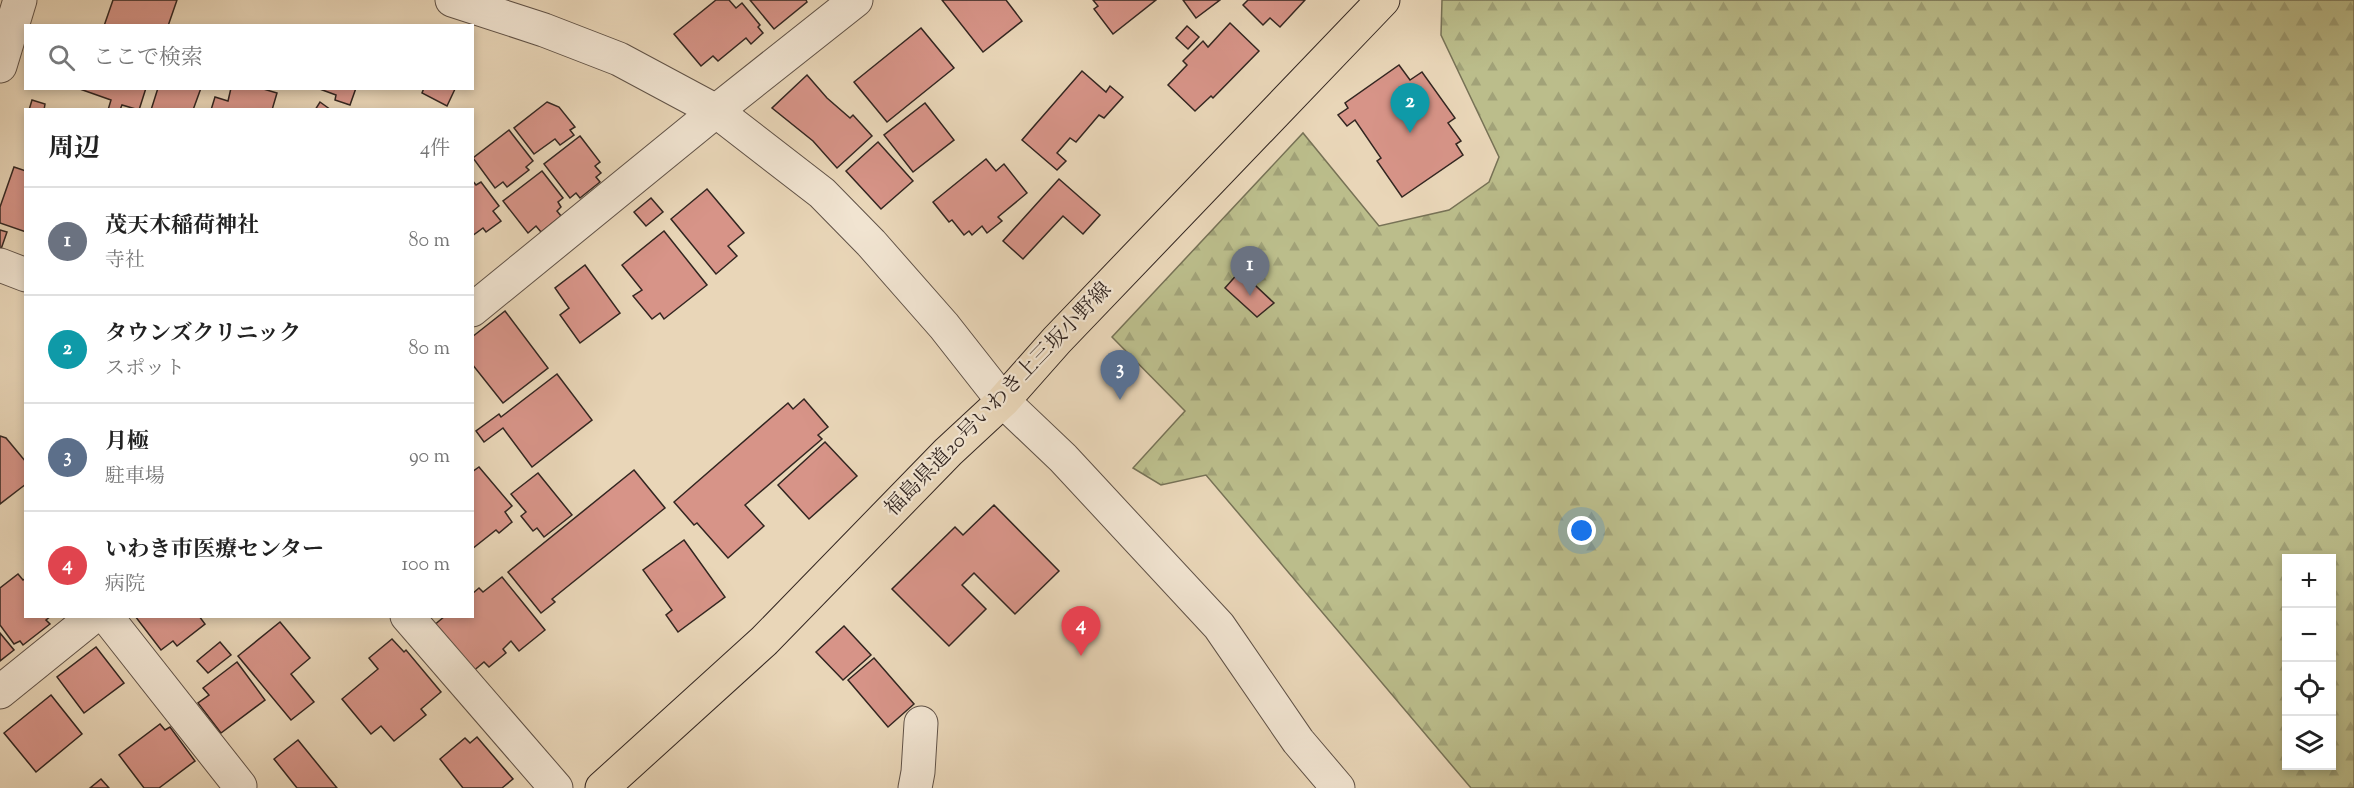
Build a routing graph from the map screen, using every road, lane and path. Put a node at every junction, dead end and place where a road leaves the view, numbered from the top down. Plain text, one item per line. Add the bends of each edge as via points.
1 (20, 0) edge
2 (452, 0) edge
3 (856, 0) edge
4 (1383, 0) edge
5 (0, 66) edge
6 (716, 111) junction
7 (0, 264) edge
8 (24, 274) edge
9 (474, 308) edge
10 (1003, 401) junction
11 (92, 618) edge
12 (108, 618) edge
13 (409, 618) edge
14 (0, 692) edge
15 (921, 723) dead end
16 (240, 786) dead end
17 (556, 788) edge
18 (602, 788) edge
19 (915, 788) edge
20 (1338, 788) edge

1 - 5 street
2 - 6 street via 619,59
3 - 6 street
4 - 10 main road, 福島県道20号いわき上三坂小野線
6 - 9 street
6 - 10 street via 822,192 944,326
7 - 8 street
10 - 18 main road, 福島県道20号いわき上三坂小野線 via 764,641
10 - 20 street via 1063,458 1219,626 1298,741
11 - 14 street
12 - 16 street
13 - 17 street
15 - 19 street

